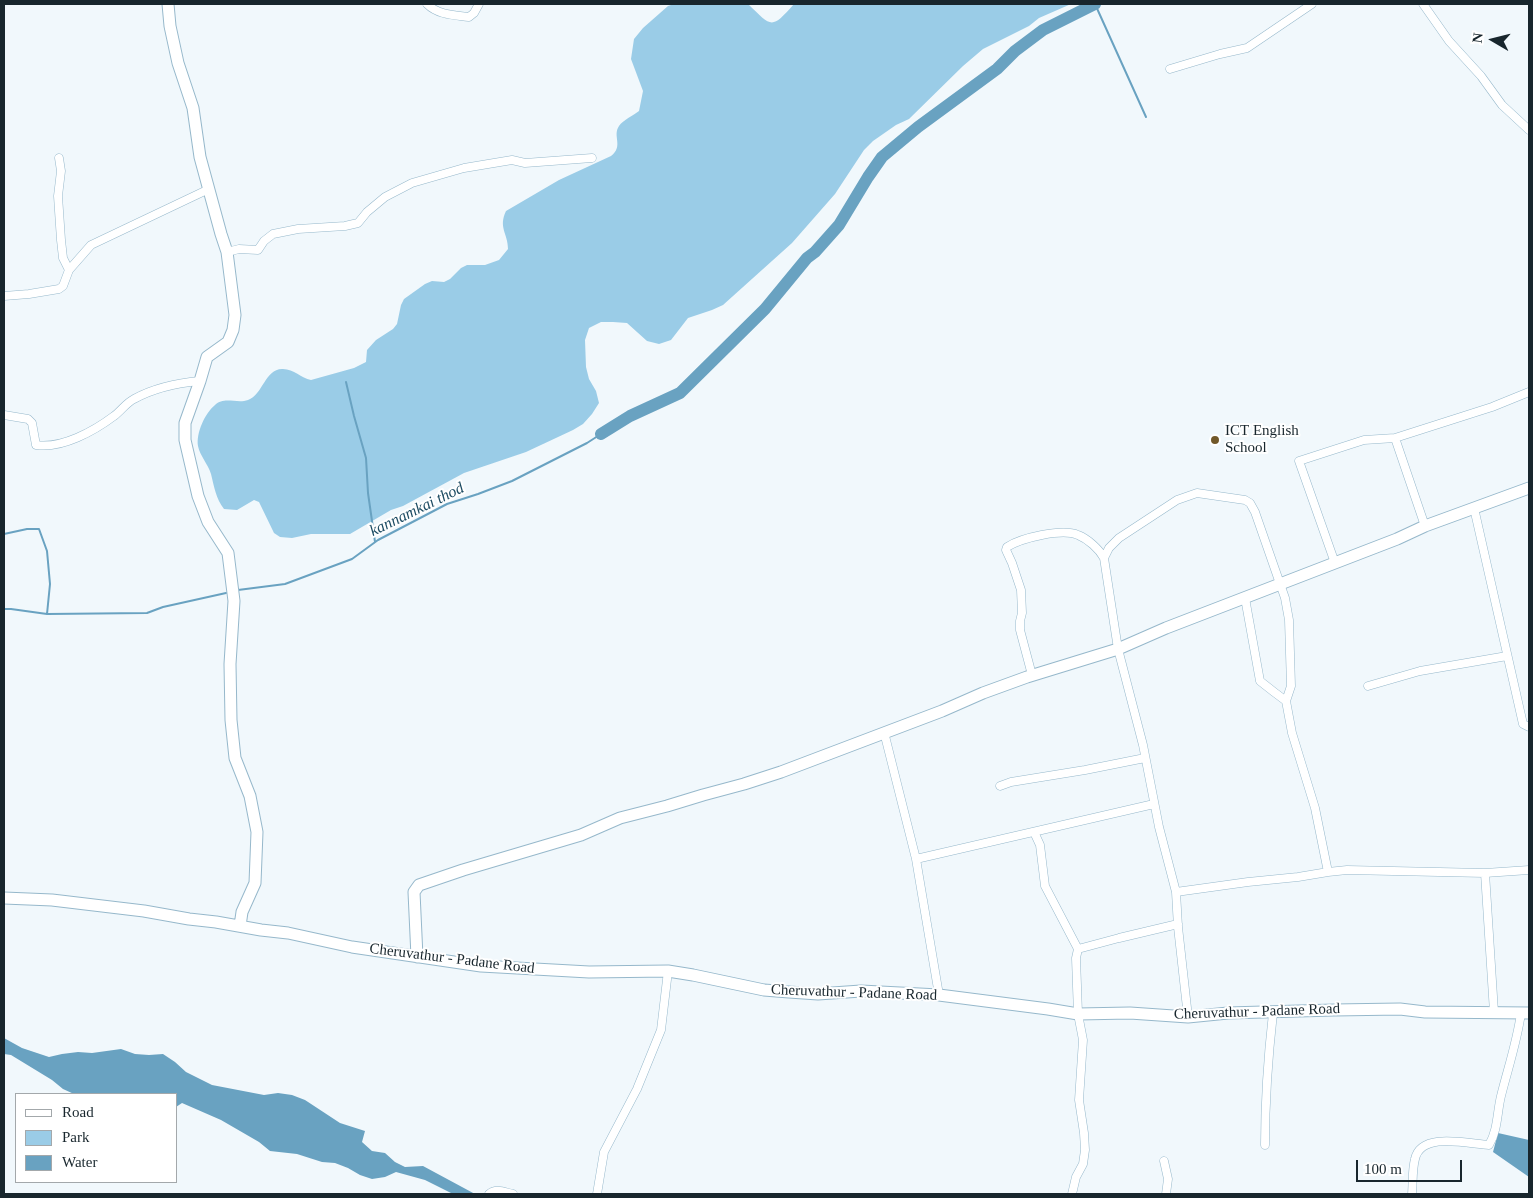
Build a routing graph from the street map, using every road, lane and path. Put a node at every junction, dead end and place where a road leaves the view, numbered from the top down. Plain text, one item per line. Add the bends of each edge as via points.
1 (168, 4) edge
2 (427, 4) edge
3 (479, 4) edge
4 (1312, 4) edge
5 (1423, 4) edge
6 (1170, 69) dead end
7 (1529, 130) edge
8 (59, 158) dead end
9 (592, 158) dead end
10 (209, 189) junction
11 (227, 252) junction
12 (70, 270) junction
13 (4, 296) edge
14 (200, 381) junction
15 (1529, 392) edge
16 (4, 415) edge
17 (1395, 438) junction
18 (1529, 488) edge
19 (1474, 508) junction
20 (1425, 526) junction
21 (1104, 558) junction
22 (1335, 563) junction
23 (1280, 585) junction
24 (1245, 598) junction
25 (1118, 649) junction
26 (1507, 656) junction
27 (1032, 675) junction
28 (1368, 686) dead end
29 (1286, 701) junction
30 (1529, 727) edge
31 (884, 732) junction
32 (1145, 758) junction
33 (1000, 786) dead end
34 (1154, 804) junction
35 (1034, 832) junction
36 (916, 859) junction
37 (1529, 870) edge
38 (1328, 872) junction
39 (1486, 873) junction
40 (1176, 892) junction
41 (4, 898) edge
42 (1178, 924) junction
43 (240, 926) junction
44 (1078, 949) junction
45 (417, 957) junction
46 (668, 971) junction
47 (939, 996) junction
48 (1494, 1012) junction
49 (1273, 1013) junction
50 (1525, 1013) edge
51 (1078, 1014) junction
52 (1188, 1017) junction
53 (1265, 1145) dead end
54 (1164, 1161) dead end
55 (489, 1194) edge
56 (513, 1194) edge
57 (597, 1194) edge
58 (1072, 1194) edge
59 (1166, 1194) edge
60 (1412, 1194) edge

1 - 10 street via 176,54 193,108 200,157
2 - 3 street via 439,12 469,17
4 - 6 street via 1247,48
5 - 7 street via 1502,105
8 - 12 street via 61,240 63,258
9 - 11 street via 525,163 512,160 464,168 412,184 385,197 358,223 288,230 273,234 258,250
10 - 11 street
10 - 12 street via 91,245
11 - 14 street via 235,314 233,330 228,342 207,357
12 - 13 street via 59,289
14 - 16 street via 152,391 132,400 97,428 52,445 36,445 32,423
14 - 43 street via 184,423 185,440 198,496 208,522 228,553 234,601 231,720 235,758 250,796 257,832 255,883 242,912
15 - 17 street
17 - 20 street
17 - 22 street via 1364,440 1299,461
18 - 19 street
19 - 20 street
19 - 26 street
20 - 22 street
21 - 23 street via 1119,538 1177,500 1197,493 1245,500 1255,512
21 - 25 street
21 - 27 street via 1099,550 1079,535 1068,533 1046,534 1007,548 1021,590 1020,630
22 - 23 street
23 - 24 street
23 - 29 street via 1290,627 1291,686
24 - 25 street
24 - 29 street via 1260,681
25 - 27 street
25 - 32 street
26 - 28 street via 1420,671
26 - 30 street via 1523,724
27 - 31 street
29 - 38 street via 1292,733 1315,808
31 - 36 street
31 - 45 street via 781,772 620,818 581,835 420,885 414,892
32 - 33 street
32 - 34 street
34 - 35 street
34 - 40 street
35 - 36 street
35 - 44 street via 1040,845 1045,886
36 - 47 street
37 - 39 street
38 - 39 street
38 - 40 street
39 - 48 street
40 - 42 street
41 - 43 street, Cheruvathur - Padane Road via 94,905
42 - 44 street
42 - 52 street
43 - 45 street, Cheruvathur - Padane Road
44 - 51 street
45 - 46 street, Cheruvathur - Padane Road via 538,970
46 - 47 street, Cheruvathur - Padane Road via 764,990
46 - 57 street via 661,1030 637,1089 604,1152
47 - 51 street, Cheruvathur - Padane Road
48 - 49 street, Cheruvathur - Padane Road via 1400,1009
48 - 50 street, Cheruvathur - Padane Road
49 - 52 street, Cheruvathur - Padane Road
49 - 53 street
50 - 60 street via 1490,1145 1444,1140 1427,1143 1415,1158
51 - 52 street, Cheruvathur - Padane Road
51 - 58 street via 1083,1040 1079,1100 1084,1150 1083,1164
54 - 59 street via 1168,1179
55 - 56 street via 497,1190

